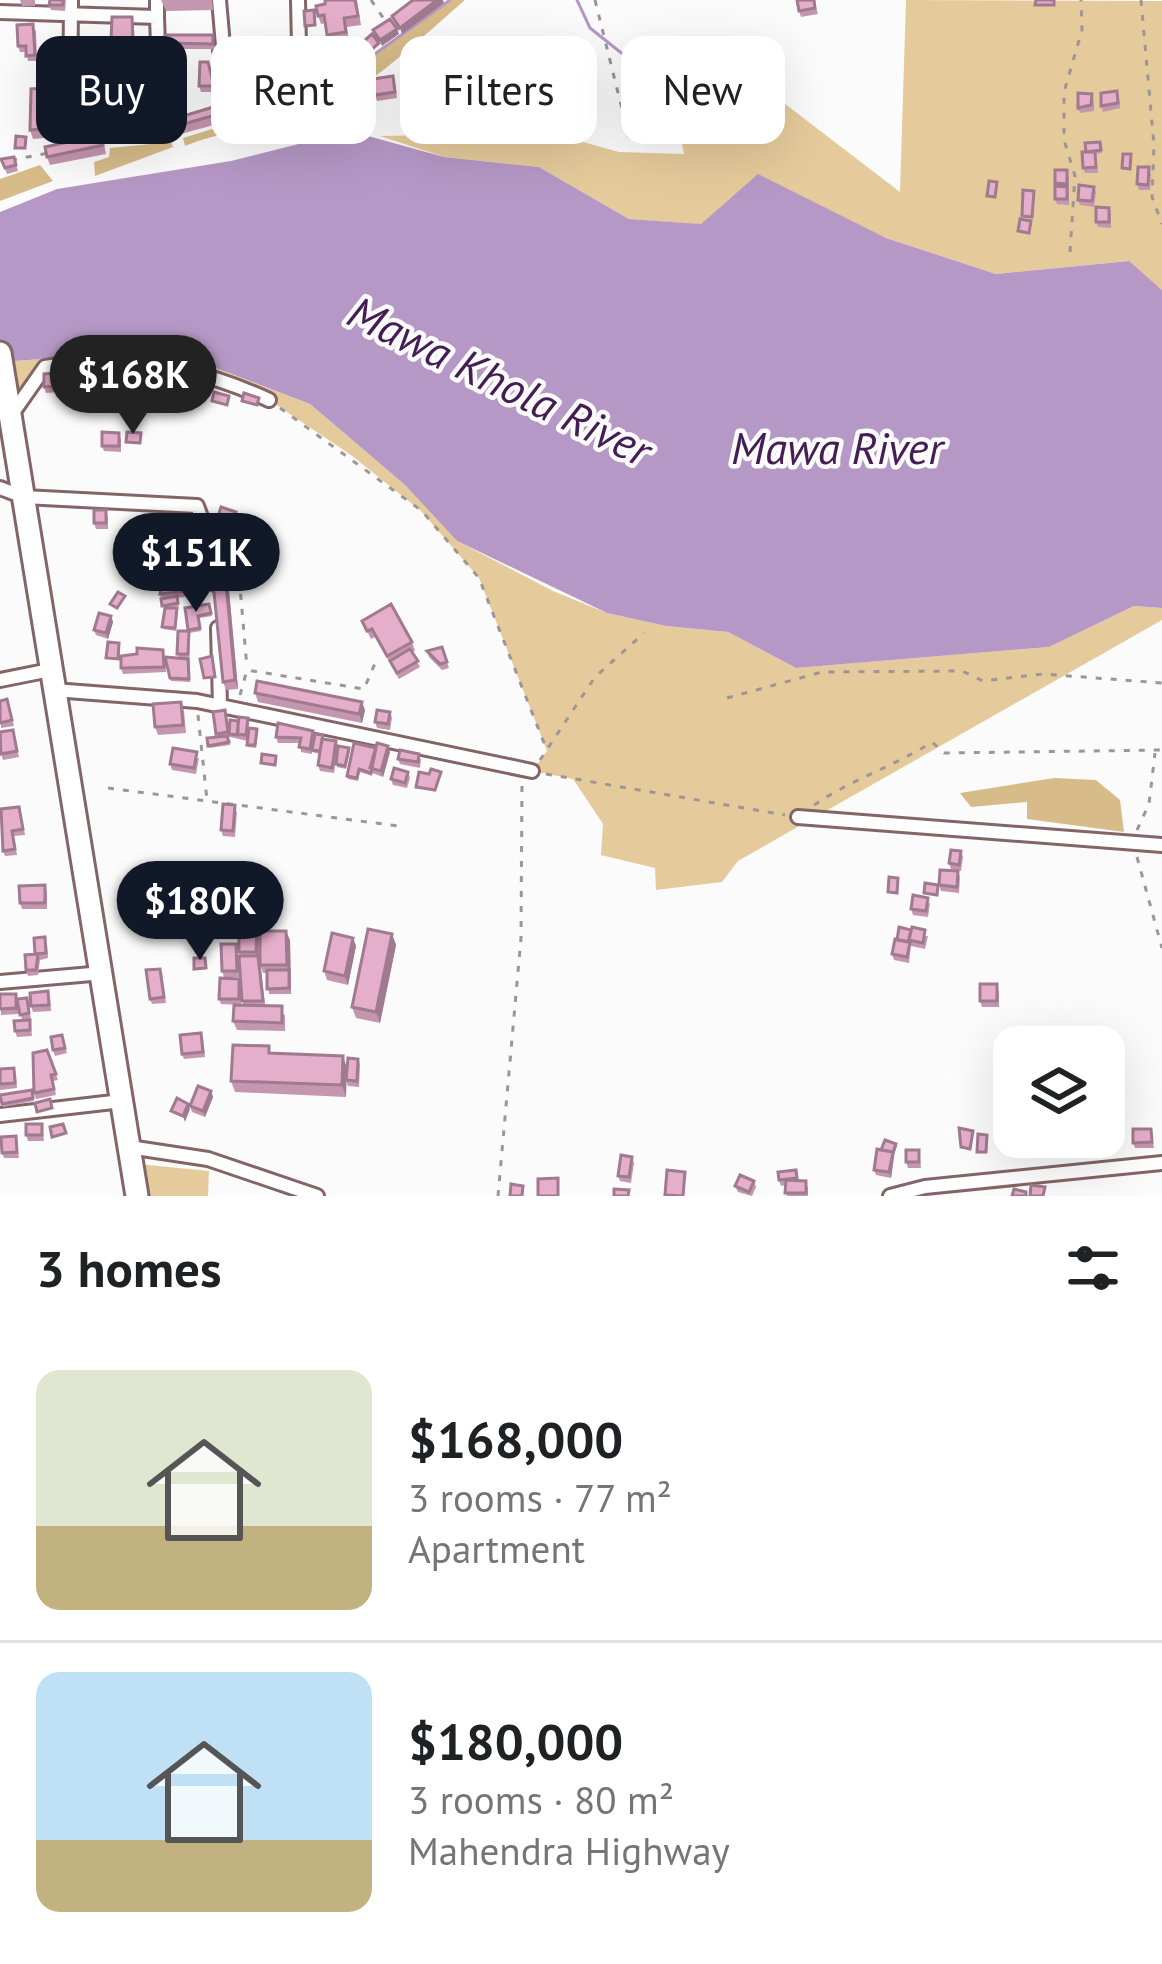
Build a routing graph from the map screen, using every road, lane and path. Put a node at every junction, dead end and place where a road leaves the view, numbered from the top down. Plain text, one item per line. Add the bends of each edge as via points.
1 (157, 0) edge
2 (219, 0) edge
3 (298, 0) edge
4 (371, 0) edge
5 (595, 0) edge
6 (1081, 0) edge
7 (1141, 0) edge
8 (71, 7) edge
9 (0, 12) edge
10 (397, 16) edge
11 (157, 17) junction
12 (158, 36) edge
13 (220, 36) edge
14 (299, 36) edge
15 (621, 105) edge
16 (53, 152) edge
17 (0, 163) edge
18 (1162, 224) edge
19 (1070, 252) dead end
20 (0, 353) edge
21 (269, 400) joint
22 (11, 407) junction
23 (0, 488) edge
24 (24, 497) junction
25 (238, 564) dead end
26 (644, 633) dead end
27 (376, 662) dead end
28 (247, 670) junction
29 (0, 680) edge
30 (52, 680) junction
31 (1162, 682) edge
32 (727, 698) dead end
33 (197, 701) junction
34 (220, 706) junction
35 (237, 709) junction
36 (1162, 750) edge
37 (547, 751) junction
38 (527, 771) junction
39 (109, 788) dead end
40 (207, 800) junction
41 (798, 817) junction
42 (398, 826) dead end
43 (1162, 845) edge
44 (104, 973) junction
45 (0, 982) edge
46 (122, 1101) junction
47 (0, 1115) edge
48 (129, 1147) junction
49 (1162, 1163) edge
50 (137, 1196) edge
51 (317, 1196) edge
52 (497, 1196) edge
53 (890, 1196) edge

1 - 11 street
2 - 13 street
3 - 14 street
4 - 10 path via 387,23
5 - 15 path
6 - 19 path via 1082,31 1064,92 1064,140 1075,176
7 - 18 path via 1152,197
8 - 9 street
8 - 11 street
11 - 12 street
16 - 17 path
20 - 22 highway
21 - 22 street via 126,358 45,367
21 - 37 path via 422,511 479,578
22 - 24 highway
23 - 24 street
24 - 30 highway
24 - 34 street via 201,508 214,563
25 - 28 path
26 - 37 path via 595,677
27 - 28 path via 364,689
28 - 35 path
29 - 30 street
30 - 33 street
30 - 44 highway
31 - 32 path via 822,672
33 - 34 street
33 - 40 path
34 - 35 street
35 - 38 street
36 - 41 path via 944,753 932,742 854,778
37 - 38 path
38 - 41 path
38 - 52 path
39 - 40 path
40 - 42 path
41 - 43 street
44 - 45 street
44 - 46 highway
46 - 47 street
46 - 48 highway
48 - 50 highway
48 - 51 street via 208,1159
49 - 53 street

